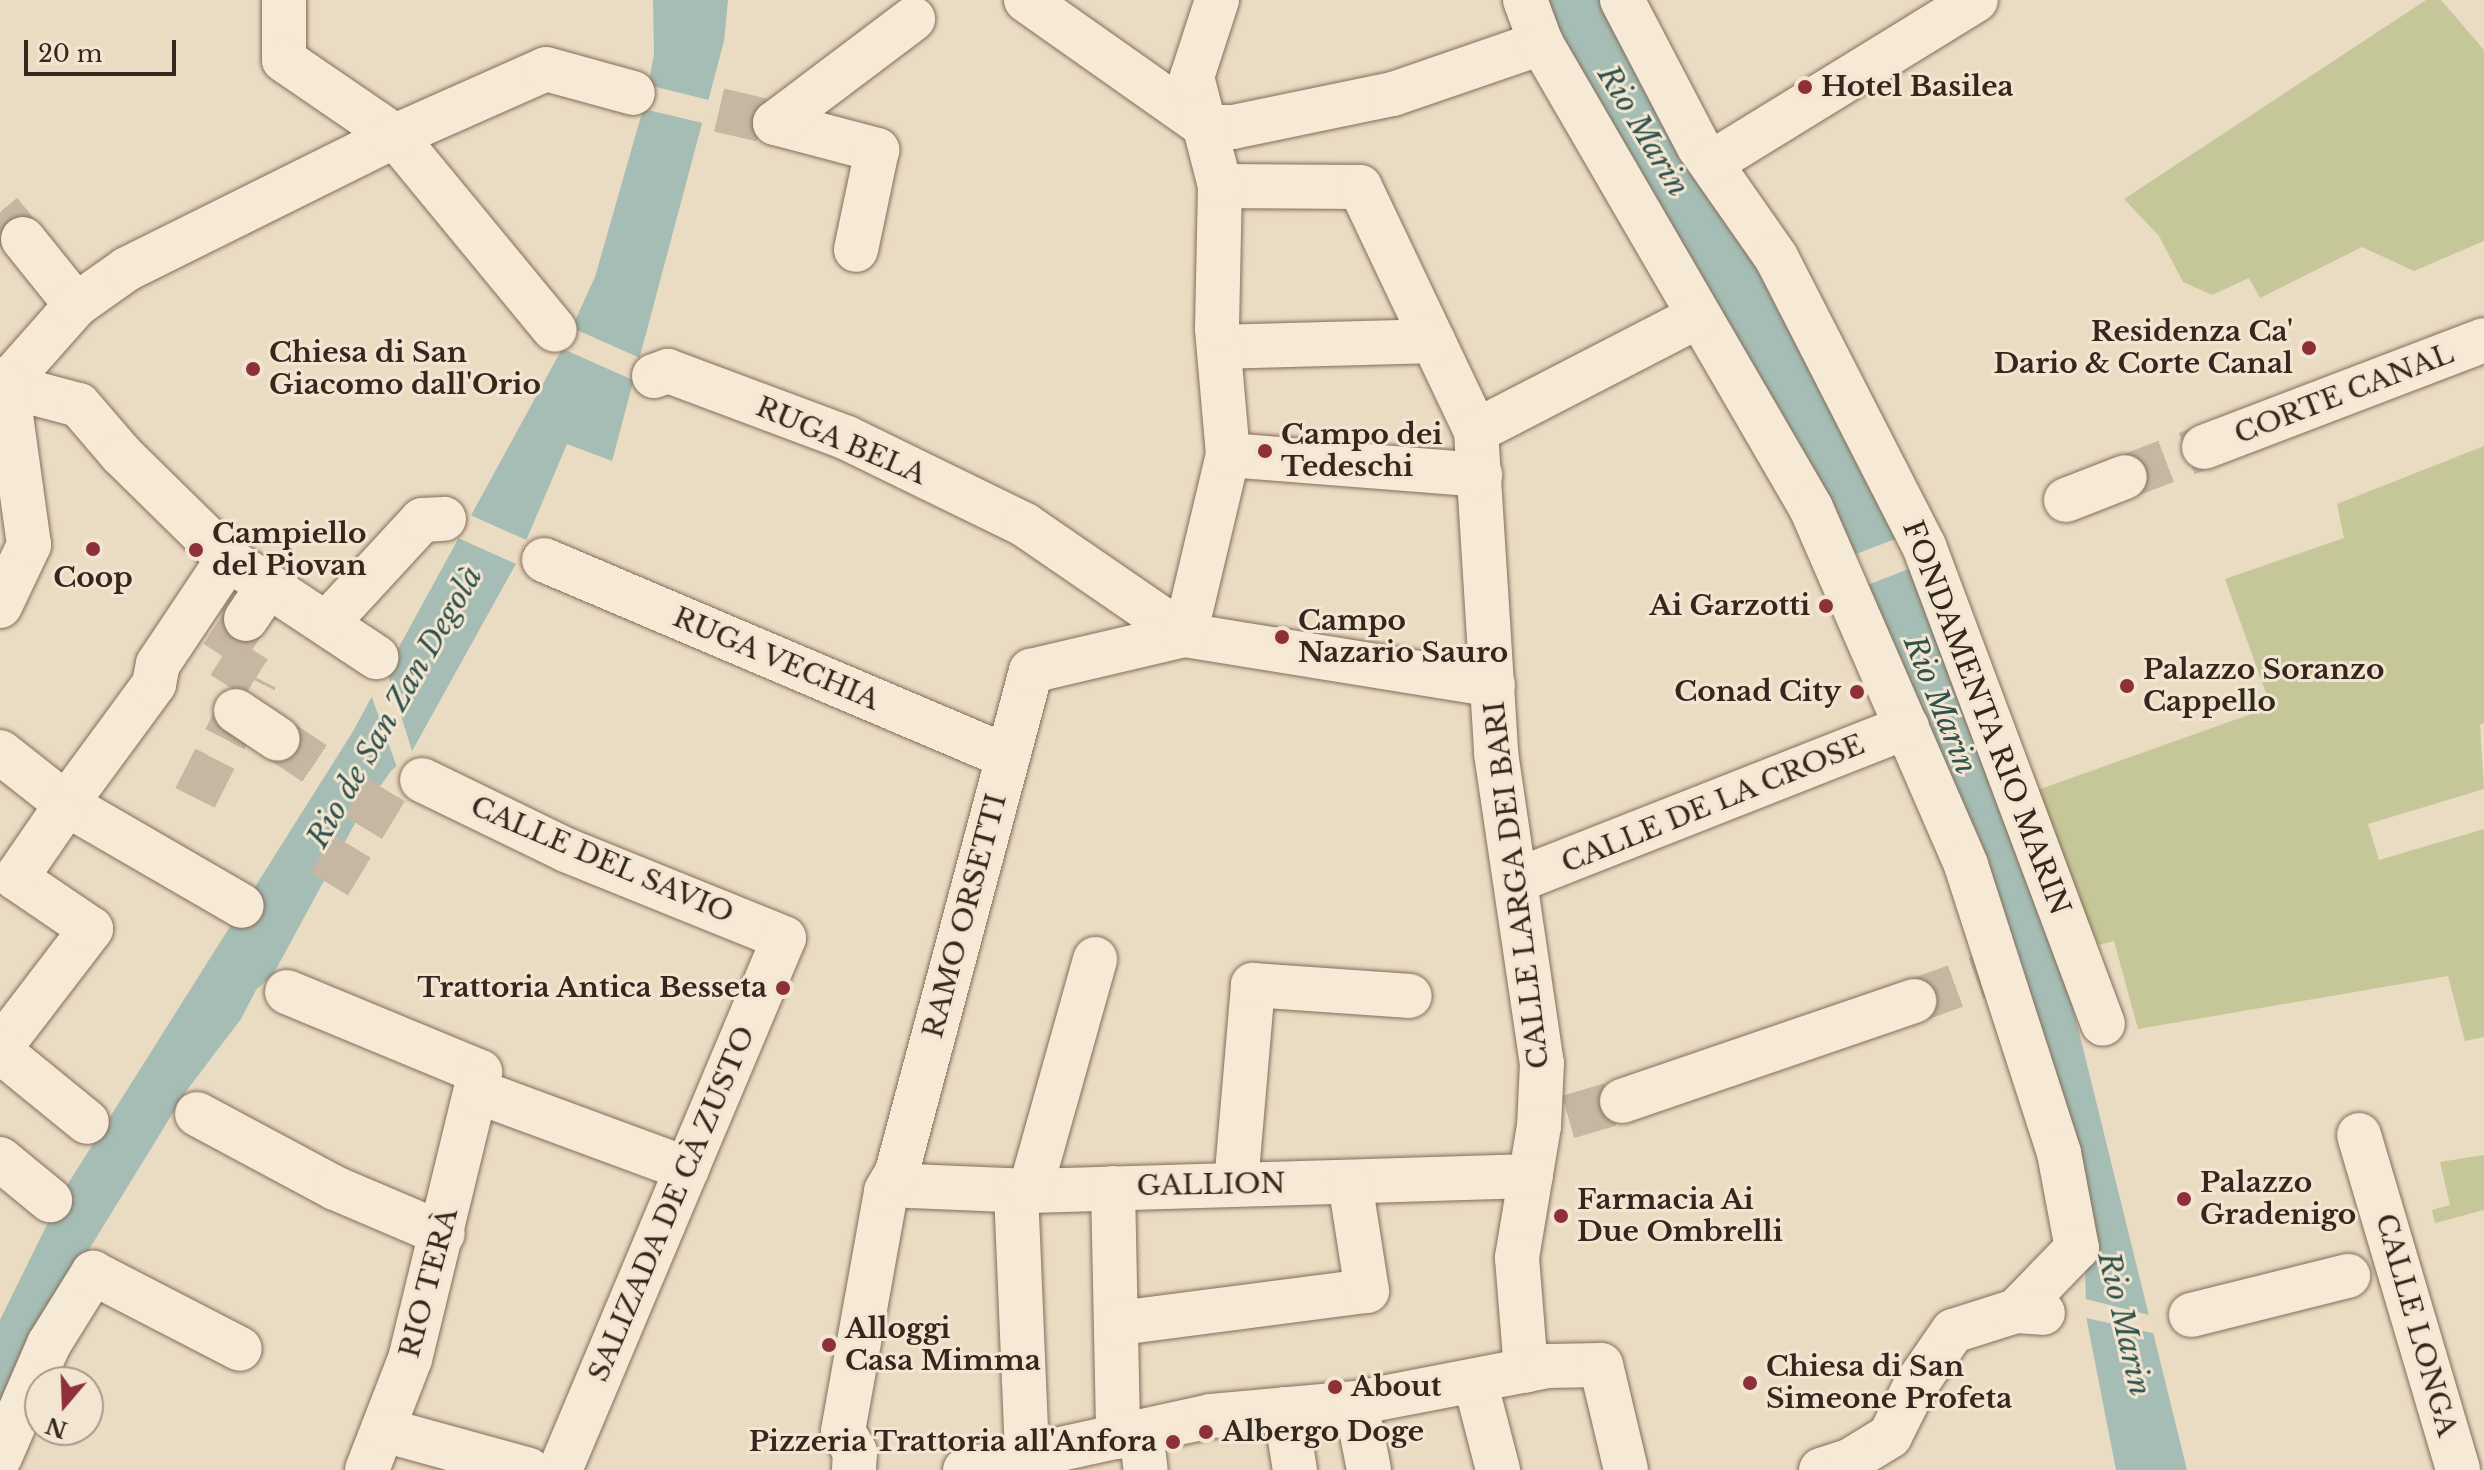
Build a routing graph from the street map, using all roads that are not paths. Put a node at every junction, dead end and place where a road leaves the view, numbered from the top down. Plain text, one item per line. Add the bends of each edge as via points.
1 (284, 0) edge
2 (1026, 0) edge
3 (1525, 0) edge
4 (1622, 0) edge
5 (1976, 0) edge
6 (1214, 12) edge
7 (913, 19) dead end
8 (1541, 43) junction
9 (633, 93) dead end
10 (1220, 127) junction
11 (395, 136) junction
12 (1711, 163) junction
13 (1218, 179) junction
14 (23, 239) tunnel mouth
15 (856, 250) dead end
16 (76, 305) junction
17 (1697, 317) junction
18 (555, 330) dead end
19 (1218, 337) junction
20 (2484, 340) edge
21 (1433, 341) junction
22 (654, 376) dead end
23 (2, 386) edge
24 (1476, 431) junction
25 (2204, 447) tunnel mouth
26 (1228, 455) junction
27 (1480, 475) junction
28 (2125, 477) tunnel mouth
29 (2066, 500) dead end
30 (444, 519) dead end
31 (544, 560) dead end
32 (216, 577) junction
33 (7, 596) edge
34 (327, 623) junction
35 (1185, 635) junction
36 (376, 657) dead end
37 (1493, 685) junction
38 (236, 711) dead end
39 (1907, 727) junction
40 (278, 739) tunnel mouth
41 (0, 752) edge
42 (1008, 757) junction
43 (422, 780) dead end
44 (63, 809) junction
45 (1518, 880) junction
46 (242, 906) dead end
47 (784, 938) joint
48 (1095, 959) dead end
49 (287, 992) dead end
50 (1410, 996) dead end
51 (1914, 1001) tunnel mouth
52 (2103, 1024) dead end
53 (0, 1050) edge
54 (476, 1091) junction
55 (1622, 1101) tunnel mouth
56 (197, 1114) dead end
57 (87, 1122) dead end
58 (2359, 1135) dead end
59 (0, 1159) edge
60 (687, 1169) junction
61 (897, 1172) junction
62 (1531, 1176) junction
63 (1350, 1182) junction
64 (1236, 1184) junction
65 (1113, 1188) junction
66 (1023, 1191) junction
67 (50, 1200) dead end
68 (443, 1234) junction
69 (2374, 1270) junction
70 (2191, 1315) dead end
71 (1119, 1323) junction
72 (240, 1349) dead end
73 (1526, 1371) junction
74 (1475, 1381) junction
75 (1356, 1403) junction
76 (1285, 1409) junction
77 (384, 1430) junction
78 (1135, 1446) edge
79 (1027, 1457) junction
80 (1074, 1458) edge
81 (12, 1460) edge
82 (1827, 1468) edge
83 (367, 1470) edge
84 (529, 1470) edge
85 (560, 1470) edge
86 (854, 1470) edge
87 (965, 1470) edge
88 (1295, 1470) edge
89 (1369, 1470) edge
90 (1498, 1470) edge
91 (1626, 1470) edge
92 (2458, 1470) edge

1 - 11 street via 284,60
2 - 10 street
3 - 8 street
4 - 12 street, FONDAMENTA RIO MARIN
5 - 12 street
6 - 10 street via 1192,77
7 - 15 street via 775,123 877,150
8 - 10 street via 1393,94
8 - 17 street
9 - 11 street via 546,69
10 - 13 street
11 - 16 street via 127,269
11 - 18 street
12 - 52 street, FONDAMENTA RIO MARIN via 1776,257 1928,545
13 - 19 street
13 - 21 street via 1360,187
14 - 16 street
16 - 23 street
17 - 24 street
17 - 39 street via 1811,508
19 - 21 street
19 - 26 street
20 - 25 street, CORTE CANAL
21 - 24 street
22 - 35 street, RUGA BELA via 668,371 847,438 1025,525
23 - 32 street via 79,405
23 - 33 street via 29,545
24 - 27 street, CALLE LARGA DEI BARI
26 - 27 street
26 - 35 street
27 - 37 street, CALLE LARGA DEI BARI
28 - 29 street
30 - 34 street via 422,520
31 - 42 street, RUGA VECHIA
32 - 34 street via 257,602
32 - 44 street via 158,664 154,684
34 - 36 street
35 - 37 street
35 - 42 street, RAMO ORSETTI via 1031,671
37 - 45 street, CALLE LARGA DEI BARI via 1496,753
38 - 40 street
39 - 45 street, CALLE DE LA CROSE
39 - 82 street via 1966,865 1994,972 2059,1153 2077,1248 2037,1313 1953,1331 1915,1386 1890,1436
41 - 44 street
42 - 61 street, RAMO ORSETTI
43 - 47 street, CALLE DEL SAVIO via 566,850
44 - 46 street
44 - 53 street via 16,878 91,929
45 - 62 street, CALLE LARGA DEI BARI via 1550,1122
47 - 60 street, SALIZADA DE CÀ ZUSTO
48 - 66 street
49 - 54 street via 480,1072
50 - 64 street via 1253,985
51 - 55 street
53 - 57 street
54 - 60 street
54 - 68 street, RIO TERÀ
56 - 68 street via 335,1188
58 - 69 street, CALLE LONGA
59 - 67 street
60 - 85 street, SALIZADA DE CÀ ZUSTO
61 - 66 street, GALLION via 911,1186
61 - 86 street, RAMO ORSETTI via 886,1191 843,1431 855,1452
62 - 63 street, GALLION
62 - 73 street, CALLE LARGA DEI BARI via 1517,1258
63 - 64 street, GALLION
63 - 71 street via 1367,1291
64 - 65 street, GALLION
65 - 66 street, GALLION
65 - 71 street
66 - 79 street
68 - 77 street, RIO TERÀ via 410,1359
69 - 70 street
69 - 92 street, CALLE LONGA
71 - 78 street via 1112,1342
72 - 81 street via 93,1273 49,1344
73 - 74 street
73 - 91 street via 1601,1365
74 - 75 street
74 - 90 street
75 - 76 street
75 - 89 street
76 - 78 street via 1211,1416
76 - 88 street
77 - 83 street, RIO TERÀ
77 - 84 street
78 - 80 street
79 - 80 street
79 - 87 street

